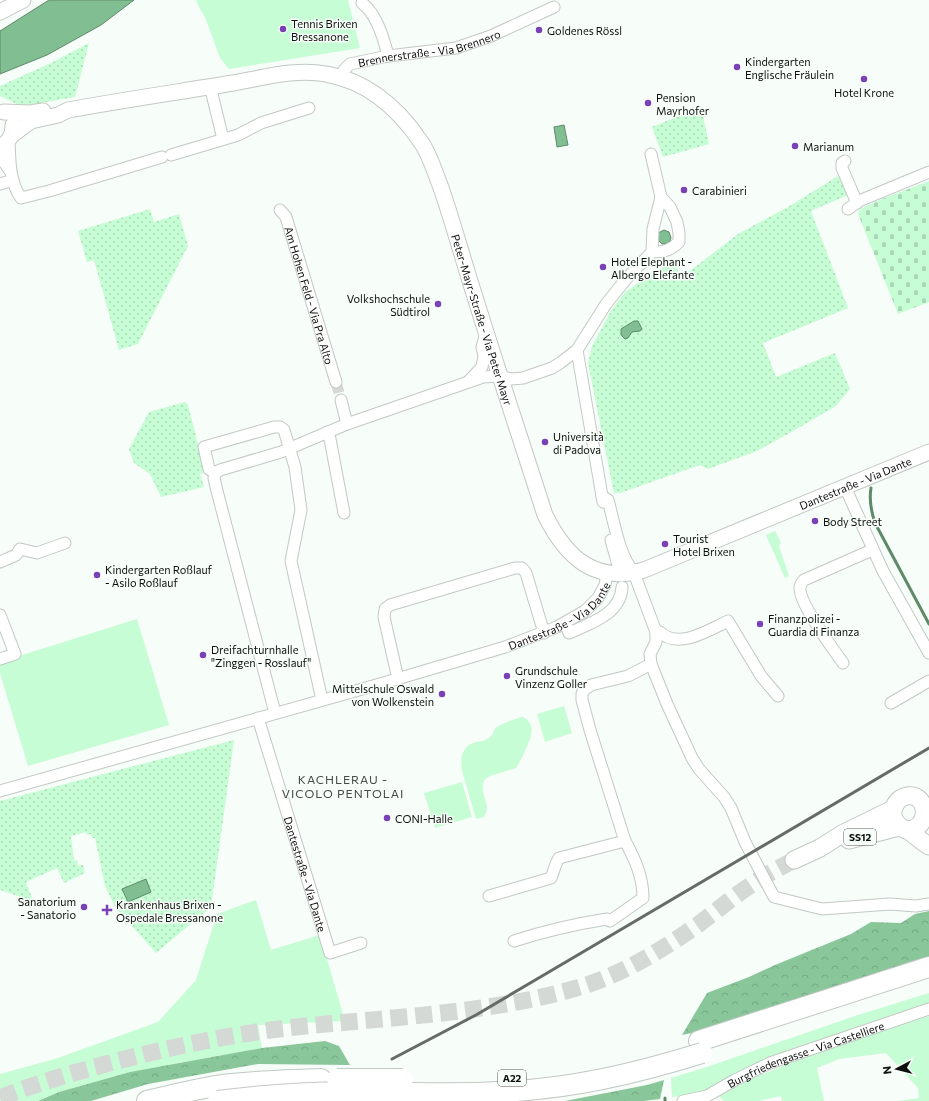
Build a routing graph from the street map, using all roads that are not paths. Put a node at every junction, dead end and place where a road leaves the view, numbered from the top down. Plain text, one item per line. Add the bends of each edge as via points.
1 (23, 0) edge
2 (362, 3) dead end
3 (554, 7) dead end
4 (0, 12) edge
5 (388, 56) junction
6 (342, 77) junction
7 (210, 86) junction
8 (309, 108) dead end
9 (68, 110) junction
10 (2, 111) edge
11 (223, 139) junction
12 (7, 141) edge
13 (651, 154) dead end
14 (0, 156) edge
15 (844, 161) dead end
16 (929, 172) edge
17 (12, 175) junction
18 (0, 184) edge
19 (662, 197) junction
20 (280, 210) dead end
21 (652, 252) junction
22 (486, 333) junction
23 (576, 350) junction
24 (500, 376) junction
25 (336, 382) tunnel mouth
26 (468, 382) junction
27 (341, 400) tunnel mouth
28 (347, 424) junction
29 (327, 432) junction
30 (289, 448) junction
31 (929, 452) edge
32 (215, 473) junction
33 (846, 487) junction
34 (602, 496) junction
35 (344, 514) dead end
36 (65, 544) dead end
37 (872, 550) junction
38 (0, 562) edge
39 (612, 569) junction
40 (634, 573) junction
41 (622, 587) dead end
42 (0, 615) edge
43 (565, 623) junction
44 (656, 632) junction
45 (544, 633) junction
46 (925, 637) edge
47 (929, 653) edge
48 (0, 659) edge
49 (843, 663) dead end
50 (651, 664) junction
51 (398, 679) junction
52 (929, 681) edge
53 (778, 696) dead end
54 (322, 700) junction
55 (891, 703) dead end
56 (275, 713) junction
57 (258, 718) junction
58 (0, 791) edge
59 (893, 809) junction
60 (926, 810) edge
61 (904, 829) junction
62 (624, 841) junction
63 (929, 846) edge
64 (820, 848) junction
65 (794, 860) tunnel mouth
66 (489, 896) dead end
67 (929, 904) edge
68 (514, 941) dead end
69 (361, 944) dead end
70 (929, 967) edge
71 (929, 980) edge
72 (929, 1009) edge
73 (700, 1047) junction
74 (147, 1101) edge
75 (218, 1101) edge
76 (684, 1101) edge

1 - 4 main road
2 - 5 street via 369,8 382,34
3 - 5 street, Brennerstraße - Via Brennero via 474,42 449,49
5 - 6 street, Brennerstraße - Via Brennero via 350,64
6 - 7 main road via 324,73 296,73
6 - 22 main road, Peter-Mayr-Straße - Via Peter Mayr via 356,82 386,102 422,143 444,198
7 - 9 main road
7 - 11 street
8 - 11 street via 261,123 238,135
9 - 10 main road via 57,108 30,113
9 - 12 main road via 31,121
10 - 12 main road via 13,125
11 - 17 street via 21,198
12 - 17 street
13 - 19 street
14 - 17 street
15 - 16 street via 842,168 853,206
17 - 18 street
19 - 21 street via 653,229
19 - 21 street via 677,222 678,242 664,252
20 - 25 street, Am Hohen Feld - Via Pra Alto via 286,217
21 - 23 street via 606,304
22 - 24 main road, Peter-Mayr-Straße - Via Peter Mayr
22 - 26 street via 482,347 482,367
23 - 24 street via 560,363 523,378 511,379
23 - 34 street
24 - 26 street via 483,377
24 - 39 main road, Peter-Mayr-Straße - Via Peter Mayr via 545,515 552,529 571,554 588,566
26 - 28 street
27 - 28 street
28 - 29 street
29 - 30 street
29 - 35 street
30 - 32 street
30 - 32 street via 284,430 280,427 204,447 209,469
30 - 54 street via 295,467 301,510 291,561
31 - 33 main road, Dantestraße - Via Dante
32 - 56 street via 216,487
33 - 37 street
33 - 40 main road, Dantestraße - Via Dante
34 - 39 street
34 - 40 street via 608,500 623,553
36 - 38 street via 37,553 20,549 16,555
37 - 46 street via 882,571
37 - 49 street via 804,580 800,587 801,597 814,620
39 - 40 main road, Dantestraße - Via Dante via 625,574
39 - 43 street, Dantestraße - Via Dante via 598,598 585,611
40 - 44 street
41 - 43 street via 619,600 606,615 570,633
42 - 48 street via 15,654
43 - 45 street, Dantestraße - Via Dante
44 - 50 street via 656,642 650,654
44 - 53 street via 673,639 689,639 728,621 761,676
45 - 51 street, Dantestraße - Via Dante
45 - 51 street via 526,573 522,568 390,605 385,609 384,616
46 - 47 street
50 - 62 street via 628,676 591,685 582,694 590,730
50 - 67 street via 692,758 731,808 745,842 774,897 822,909
51 - 54 street, Dantestraße - Via Dante
52 - 55 street
54 - 56 street, Dantestraße - Via Dante
56 - 57 street, Dantestraße - Via Dante
57 - 58 street, Dantestraße - Via Dante
57 - 69 street, Dantestraße - Via Dante via 330,953
59 - 60 main road, SS12 via 900,799 912,796
59 - 61 main road via 896,823
59 - 64 main road, SS12
60 - 61 main road, SS12 via 920,827 914,830
61 - 63 main road
61 - 64 main road, SS12 via 891,828
62 - 66 street via 559,858 551,878
62 - 68 street via 635,859 643,898 610,921 607,919 576,924
64 - 65 main road, SS12
70 - 73 highway, A22
71 - 73 highway, A22
72 - 76 street, Burgfriedengasse - Via Castelliere via 770,1063 707,1096
73 - 74 highway, A22, bridge via 590,1070 557,1074 497,1079 321,1079 262,1082 222,1086
73 - 75 highway, A22, bridge via 626,1075 564,1087 478,1093 290,1094

